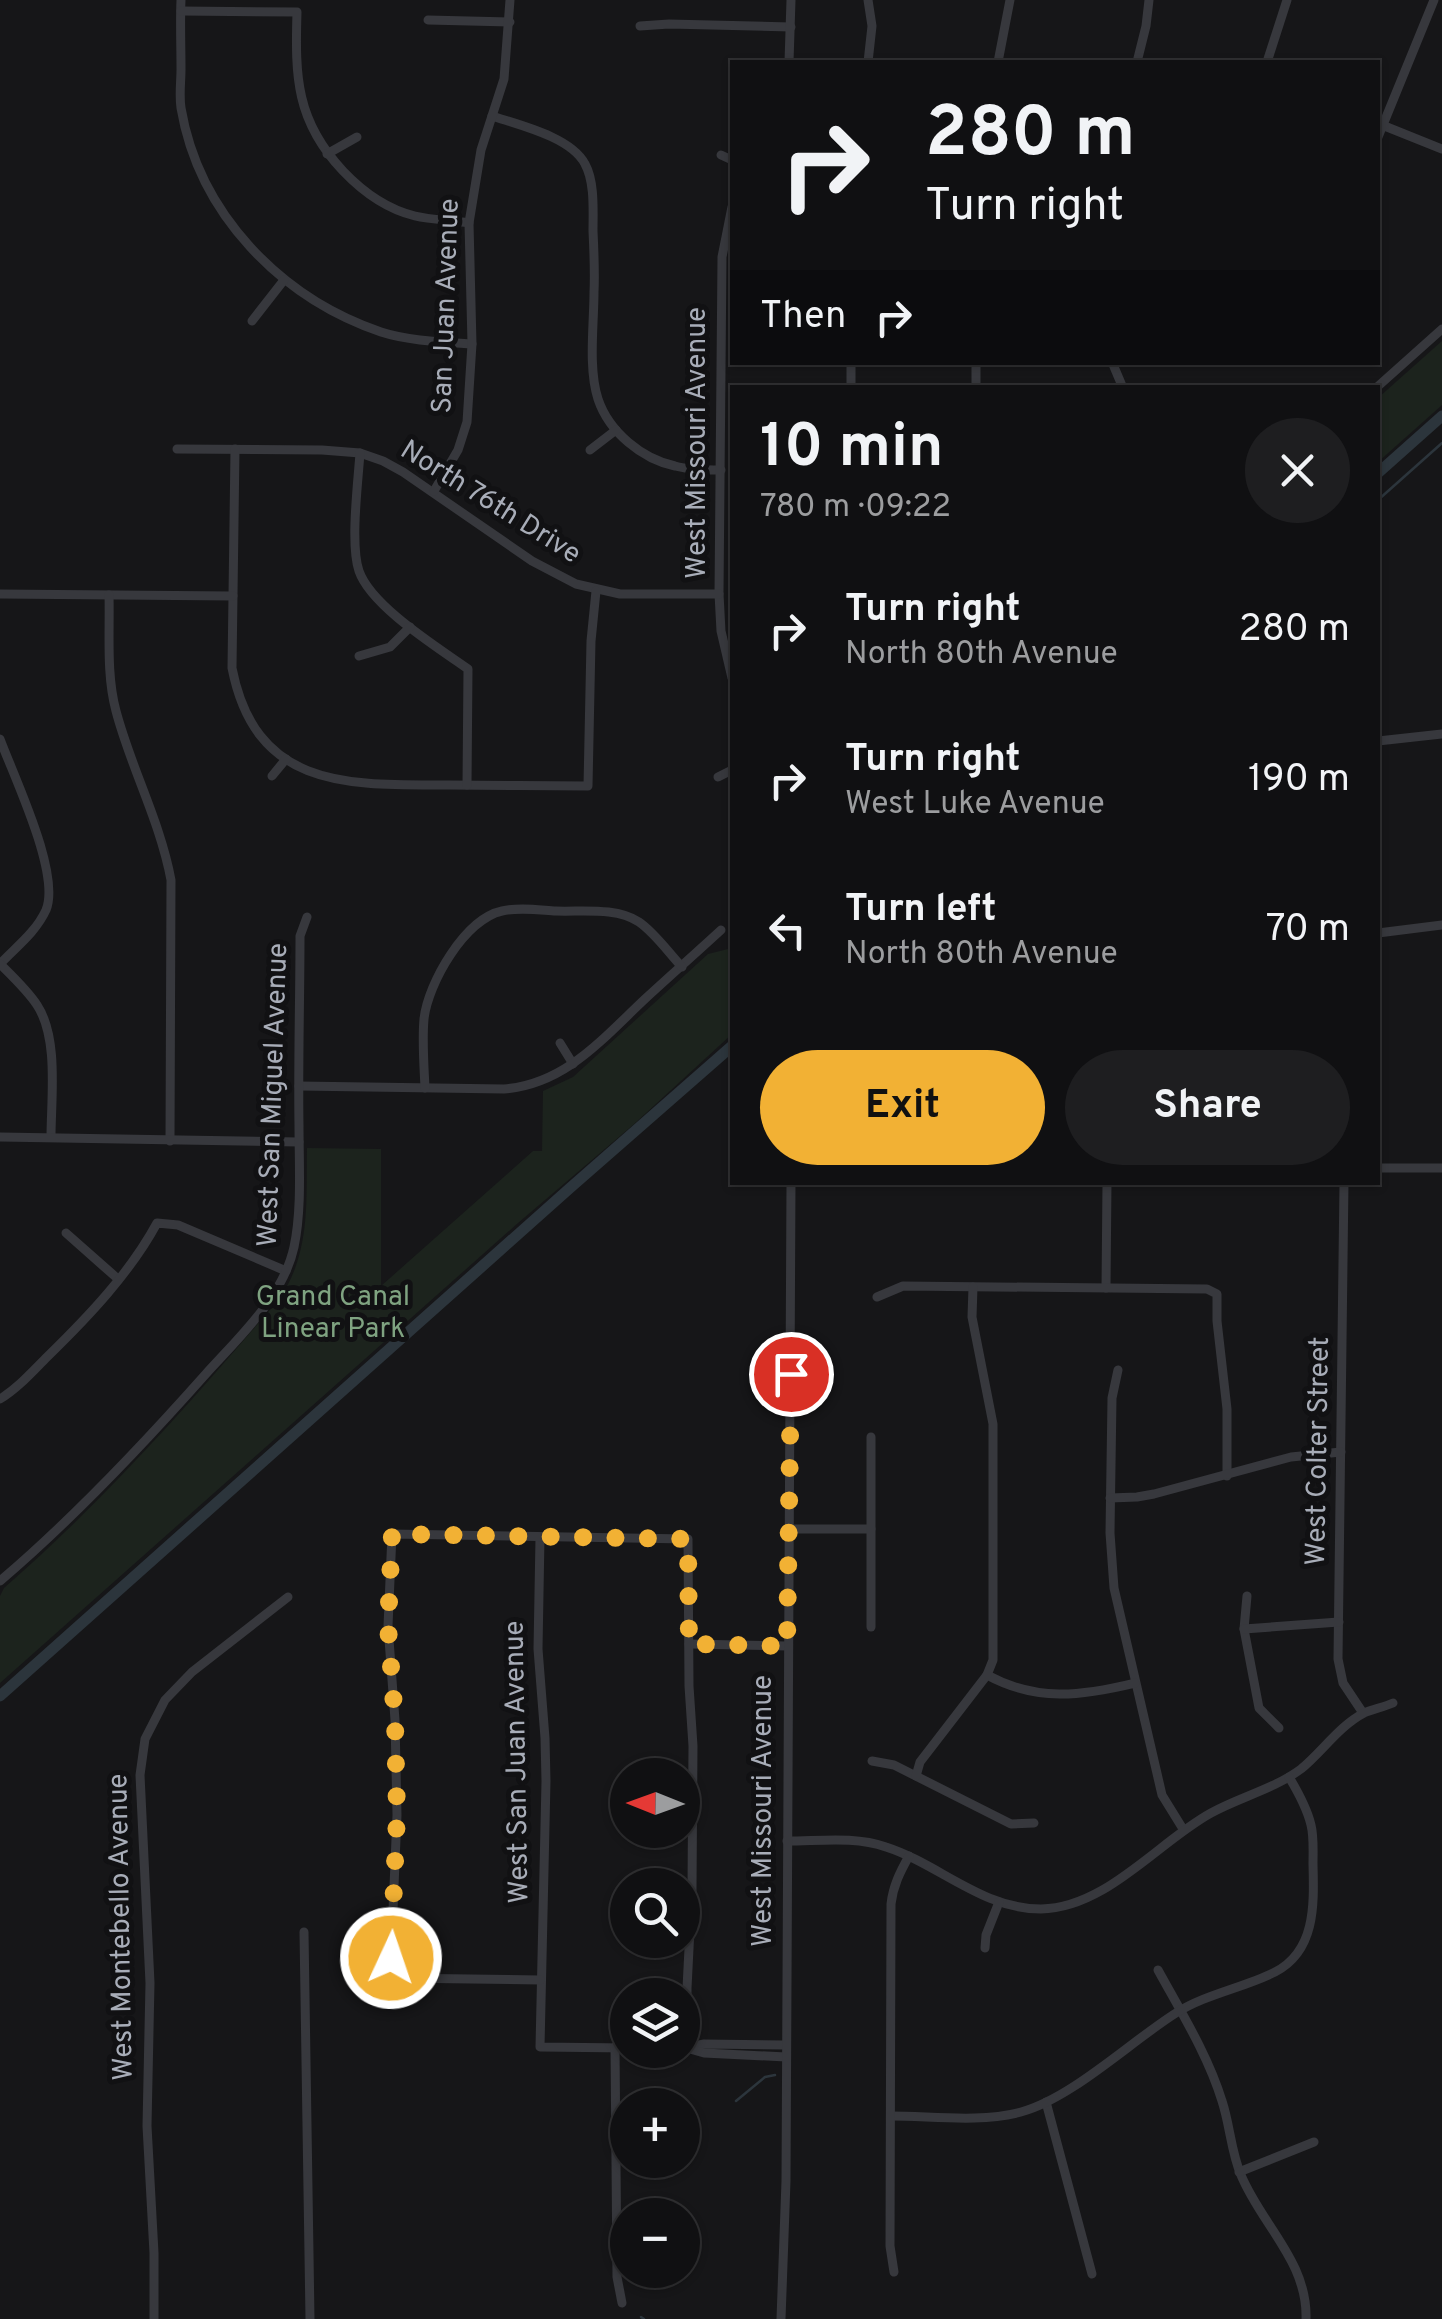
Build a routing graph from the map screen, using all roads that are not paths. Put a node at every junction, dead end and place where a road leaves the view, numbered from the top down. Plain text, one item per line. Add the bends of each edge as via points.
1 (510, 0) edge
2 (791, 0) edge
3 (868, 0) edge
4 (1010, 0) edge
5 (1149, 0) edge
6 (1288, 0) edge
7 (1434, 0) edge
8 (180, 6) edge
9 (428, 20) dead end
10 (510, 22) junction
11 (640, 26) dead end
12 (791, 28) junction
13 (789, 60) edge
14 (868, 60) edge
15 (998, 60) edge
16 (1138, 60) edge
17 (1268, 60) edge
18 (492, 116) junction
19 (1382, 125) junction
20 (1380, 131) edge
21 (357, 137) dead end
22 (589, 144) dead end
23 (1442, 149) edge
24 (326, 154) junction
25 (577, 154) junction
26 (720, 155) dead end
27 (730, 159) edge
28 (730, 217) edge
29 (469, 222) junction
30 (284, 280) junction
31 (252, 321) dead end
32 (1442, 329) edge
33 (472, 344) junction
34 (1379, 385) edge
35 (616, 430) junction
36 (177, 449) dead end
37 (235, 449) junction
38 (590, 450) dead end
39 (360, 454) junction
40 (720, 470) junction
41 (434, 491) junction
42 (596, 590) junction
43 (0, 594) edge
44 (719, 594) junction
45 (109, 595) junction
46 (233, 596) junction
47 (410, 627) junction
48 (359, 656) dead end
49 (730, 670) edge
50 (1442, 734) edge
51 (0, 739) edge
52 (1380, 742) edge
53 (286, 758) junction
54 (730, 771) edge
55 (272, 776) dead end
56 (718, 777) dead end
57 (467, 785) junction
58 (307, 917) dead end
59 (1442, 925) edge
60 (721, 930) dead end
61 (1380, 933) edge
62 (0, 964) edge
63 (682, 966) junction
64 (560, 1043) dead end
65 (574, 1064) junction
66 (299, 1086) junction
67 (424, 1088) junction
68 (0, 1136) edge
69 (51, 1137) junction
70 (170, 1141) junction
71 (299, 1142) junction
72 (1380, 1168) edge
73 (1442, 1168) edge
74 (792, 1185) edge
75 (1107, 1185) edge
76 (1344, 1185) edge
77 (66, 1233) dead end
78 (286, 1270) junction
79 (118, 1279) junction
80 (973, 1287) junction
81 (1106, 1288) junction
82 (877, 1298) dead end
83 (1118, 1370) dead end
84 (0, 1399) edge
85 (871, 1437) dead end
86 (1341, 1452) junction
87 (1227, 1476) junction
88 (1110, 1498) junction
89 (871, 1529) junction
90 (789, 1530) junction
91 (540, 1537) junction
92 (0, 1581) edge
93 (1246, 1596) dead end
94 (288, 1597) dead end
95 (1339, 1622) junction
96 (870, 1626) dead end
97 (1244, 1629) junction
98 (689, 1644) junction
99 (787, 1646) junction
100 (987, 1675) junction
101 (1135, 1684) junction
102 (1393, 1704) dead end
103 (1363, 1714) junction
104 (1279, 1728) dead end
105 (872, 1762) dead end
106 (916, 1776) junction
107 (1289, 1777) junction
108 (1034, 1824) dead end
109 (1183, 1828) junction
110 (787, 1841) junction
111 (909, 1856) junction
112 (999, 1902) junction
113 (304, 1932) dead end
114 (985, 1948) dead end
115 (1158, 1970) dead end
116 (688, 1978) edge
117 (540, 1980) junction
118 (1180, 2010) junction
119 (700, 2045) edge
120 (786, 2045) junction
121 (610, 2048) edge
122 (700, 2052) edge
123 (786, 2057) junction
124 (615, 2068) edge
125 (1046, 2102) junction
126 (891, 2116) junction
127 (1314, 2142) dead end
128 (1239, 2172) junction
129 (894, 2272) dead end
130 (1092, 2274) dead end
131 (622, 2303) dead end
132 (154, 2319) edge
133 (310, 2319) edge
134 (781, 2319) edge
135 (1306, 2319) edge

1 - 10 street, San Juan Avenue
2 - 12 street
3 - 14 street
4 - 15 street
5 - 16 street
6 - 17 street
7 - 19 street
8 - 24 street via 297,12 302,102
8 - 30 street via 180,102 197,165 232,227
9 - 10 street
10 - 18 street, San Juan Avenue via 504,80
11 - 12 street
12 - 13 street
18 - 25 street
18 - 29 street, San Juan Avenue
19 - 20 street
19 - 23 street
21 - 24 street
22 - 25 street
24 - 29 street via 390,208
25 - 35 street via 592,193 598,400
26 - 27 street
28 - 40 street, West Missouri Avenue via 722,257
29 - 33 street, San Juan Avenue
30 - 31 street
30 - 33 street via 385,333
32 - 34 street
33 - 41 street, San Juan Avenue via 468,422
35 - 38 street
35 - 40 street via 655,460
36 - 37 street, North 76th Drive
37 - 39 street, North 76th Drive
37 - 46 street
39 - 41 street, North 76th Drive
39 - 47 street via 358,570 370,592
40 - 44 street, West Missouri Avenue
41 - 42 street, North 76th Drive via 557,576
42 - 44 street, North 76th Drive
42 - 57 street via 588,786
43 - 45 street
44 - 49 street, West Missouri Avenue
45 - 46 street
45 - 70 street via 116,712 165,848 170,880
46 - 53 street via 236,689 254,726
47 - 48 street via 390,647
47 - 57 street via 468,670
50 - 52 street
51 - 62 street via 49,882 48,907 35,929
53 - 55 street
53 - 57 street via 302,770 349,783
54 - 56 street
58 - 66 street, West San Miguel Avenue via 300,936
59 - 61 street
60 - 63 street
62 - 69 street via 40,1008 46,1026
63 - 65 street
63 - 67 street via 642,924 624,916 512,910 489,916 450,956 430,997
64 - 65 street
65 - 67 street via 520,1088
66 - 67 street
66 - 71 street, West San Miguel Avenue
68 - 69 street
69 - 70 street
70 - 71 street
71 - 78 street, West San Miguel Avenue via 295,1244
72 - 73 street
74 - 90 street, West Missouri Avenue
75 - 81 street
76 - 86 street, West Colter Street
77 - 79 street
78 - 79 street via 157,1222
78 - 92 street, West San Miguel Avenue via 240,1337 172,1412
79 - 84 street via 67,1338
80 - 81 street
80 - 82 street via 903,1286
80 - 100 street via 972,1316 994,1424 994,1636
81 - 87 street via 1218,1294
83 - 88 street
85 - 89 street
86 - 87 street via 1304,1454
86 - 95 street, West Colter Street
87 - 88 street
88 - 101 street via 1111,1568
89 - 90 street
89 - 96 street
90 - 99 street, West Missouri Avenue
91 - 98 street via 688,1539
91 - 117 street, West San Juan Avenue via 546,1781
91 - 117 street via 392,1534 388,1626 397,1796 394,1978
93 - 97 street
94 - 132 street, West Montebello Avenue via 192,1672 165,1700 145,1738
95 - 97 street
95 - 103 street, West Colter Street via 1340,1674
97 - 104 street via 1259,1708
98 - 99 street
98 - 116 street
99 - 110 street, West Missouri Avenue
100 - 101 street via 1044,1694
100 - 106 street
101 - 109 street via 1162,1795
102 - 103 street
103 - 107 street
105 - 106 street
106 - 108 street via 1010,1824
107 - 109 street
107 - 118 street via 1312,1829 1314,1911 1307,1937 1277,1971
109 - 112 street via 1134,1869 1080,1901 1045,1909
110 - 111 street via 860,1840
110 - 120 street, West Missouri Avenue
111 - 112 street
111 - 126 street via 891,1904
112 - 114 street
113 - 133 street
115 - 118 street
117 - 121 street, West San Juan Avenue via 540,2047
118 - 125 street
118 - 128 street via 1216,2085
119 - 120 street
120 - 123 street, West Missouri Avenue
122 - 123 street
123 - 134 street, West Missouri Avenue
124 - 131 street
125 - 126 street via 1004,2115
125 - 130 street
126 - 129 street
127 - 128 street
128 - 135 street via 1286,2250 1302,2286

